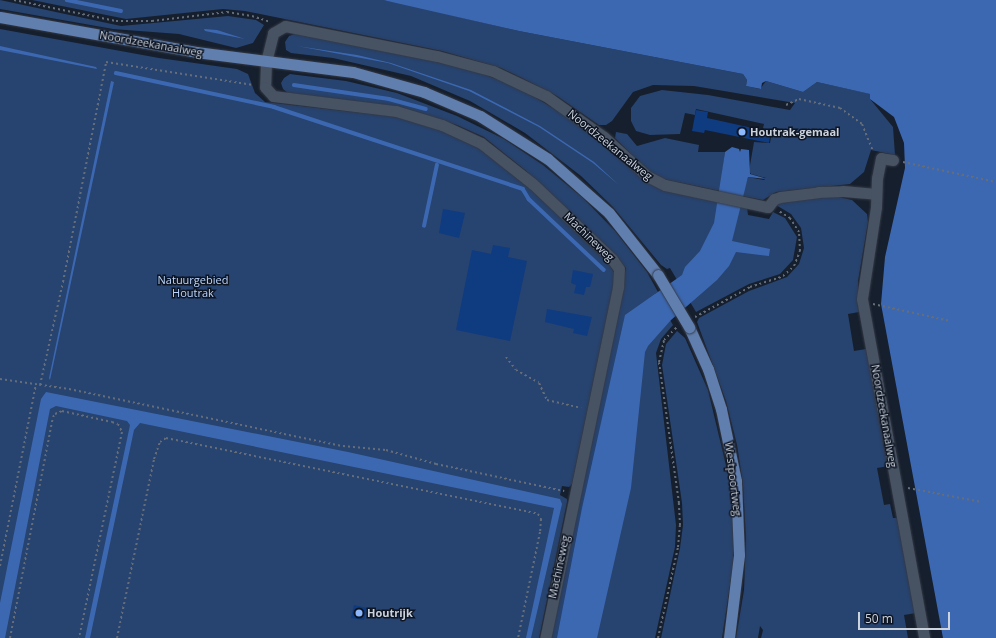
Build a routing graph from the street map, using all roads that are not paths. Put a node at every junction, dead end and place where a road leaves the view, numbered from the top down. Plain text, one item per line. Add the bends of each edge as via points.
1 (0, 17) edge
2 (266, 62) junction
3 (887, 159) road end
4 (876, 194) junction
5 (658, 275) joint
6 (545, 638) edge
7 (729, 638) edge
8 (924, 638) edge

1 - 2 main road, Noordzeekanaalweg via 137,43
2 - 4 street, Noordzeekanaalweg via 270,40 278,28 294,26 438,56 493,71 560,105 604,137 656,182 768,207 780,197 818,192
2 - 5 main road, Noordzeekanaalweg via 333,68 378,78 430,94 486,120 534,149 574,180 619,224
2 - 6 street, Machineweg via 265,87 269,94 277,98 383,108 432,121 469,136 513,167 612,259 619,269 619,281
3 - 4 street, Noordzeekanaalweg
4 - 8 street, Noordzeekanaalweg via 862,299
5 - 7 main road, Westpoortweg, bridge via 687,324 708,369 721,409 736,481 739,555

